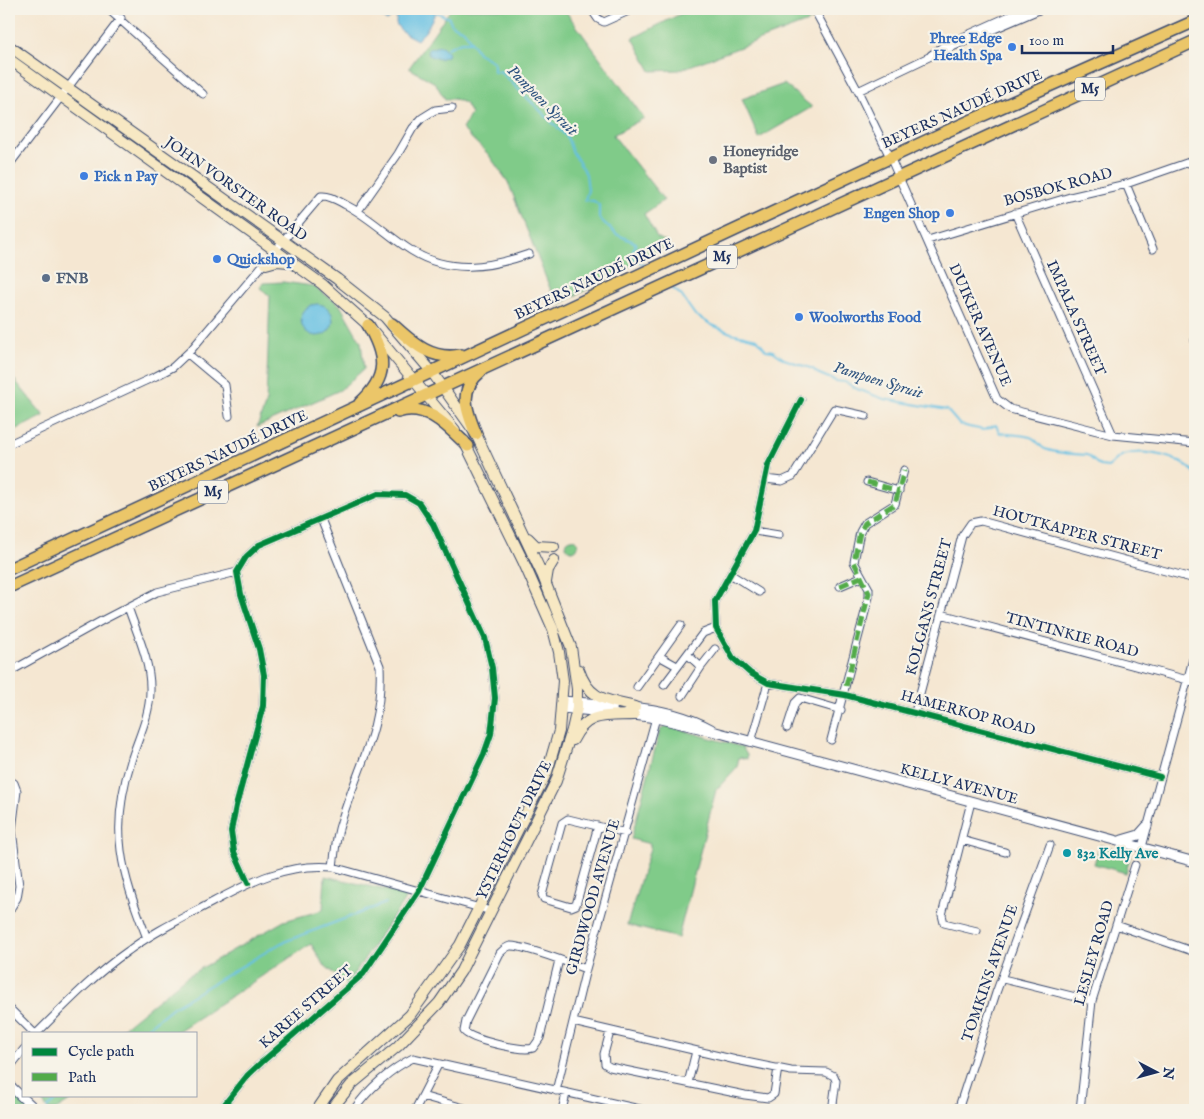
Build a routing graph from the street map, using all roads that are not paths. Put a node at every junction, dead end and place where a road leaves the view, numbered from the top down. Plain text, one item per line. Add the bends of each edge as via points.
1 (108, 9) edge
2 (591, 9) edge
3 (634, 9) edge
4 (814, 9) edge
5 (1025, 9) edge
6 (1041, 9) edge
7 (121, 18) junction
8 (1195, 21) edge
9 (1195, 41) edge
10 (9, 46) edge
11 (931, 56) junction
12 (9, 59) edge
13 (858, 91) junction
14 (64, 92) junction
15 (203, 94) dead end
16 (452, 108) dead end
17 (890, 157) junction
18 (1195, 160) edge
19 (9, 165) edge
20 (899, 176) junction
21 (1126, 184) junction
22 (358, 211) junction
23 (1015, 213) junction
24 (928, 240) junction
25 (283, 242) junction
26 (1153, 249) dead end
27 (276, 252) junction
28 (529, 254) dead end
29 (266, 264) junction
30 (295, 264) junction
31 (392, 324) junction
32 (368, 325) junction
33 (481, 349) junction
34 (188, 354) junction
35 (490, 364) junction
36 (432, 372) junction
37 (415, 380) junction
38 (443, 387) junction
39 (427, 394) junction
40 (801, 400) dead end
41 (351, 411) junction
42 (229, 416) dead end
43 (866, 416) dead end
44 (365, 423) junction
45 (476, 434) junction
46 (1113, 435) junction
47 (1195, 443) edge
48 (9, 444) edge
49 (468, 446) junction
50 (904, 470) dead end
51 (765, 479) junction
52 (867, 482) dead end
53 (899, 491) junction
54 (321, 519) junction
55 (981, 521) joint
56 (523, 531) junction
57 (754, 532) junction
58 (779, 535) dead end
59 (554, 547) dead end
60 (554, 560) dead end
61 (9, 569) edge
62 (238, 572) junction
63 (730, 574) junction
64 (861, 577) junction
65 (1195, 579) edge
66 (546, 583) junction
67 (840, 586) dead end
68 (9, 587) edge
69 (759, 592) dead end
70 (128, 607) junction
71 (941, 614) junction
72 (681, 624) dead end
73 (716, 628) junction
74 (571, 647) junction
75 (715, 649) dead end
76 (1195, 652) edge
77 (688, 655) junction
78 (659, 656) junction
79 (677, 666) junction
80 (701, 667) junction
81 (9, 672) edge
82 (1187, 680) junction
83 (1195, 682) edge
84 (768, 683) junction
85 (664, 685) dead end
86 (637, 687) dead end
87 (845, 695) junction
88 (682, 696) dead end
89 (562, 704) junction
90 (577, 705) junction
91 (840, 710) junction
92 (634, 711) junction
93 (915, 712) junction
94 (657, 715) junction
95 (788, 728) dead end
96 (831, 740) dead end
97 (751, 742) junction
98 (565, 757) junction
99 (1160, 777) junction
100 (9, 780) edge
101 (971, 802) junction
102 (598, 826) junction
103 (1147, 826) junction
104 (626, 833) junction
105 (962, 840) junction
106 (1116, 840) junction
107 (1050, 845) dead end
108 (1142, 847) junction
109 (1005, 852) dead end
110 (1195, 862) edge
111 (1135, 865) dead end
112 (333, 868) junction
113 (248, 883) junction
114 (419, 891) junction
115 (479, 908) junction
116 (9, 911) edge
117 (491, 911) junction
118 (1116, 925) junction
119 (976, 932) dead end
120 (147, 938) junction
121 (1195, 952) edge
122 (559, 960) junction
123 (586, 969) junction
124 (1003, 979) junction
125 (1092, 1001) junction
126 (9, 1008) edge
127 (573, 1022) junction
128 (35, 1032) edge
129 (37, 1032) edge
130 (610, 1032) junction
131 (696, 1051) junction
132 (22, 1052) edge
133 (438, 1065) junction
134 (9, 1068) edge
135 (778, 1068) junction
136 (688, 1083) junction
137 (9, 1085) edge
138 (556, 1091) junction
139 (566, 1094) junction
140 (422, 1096) junction
141 (833, 1104) dead end
142 (36, 1110) edge
143 (220, 1110) edge
144 (317, 1110) edge
145 (331, 1110) edge
146 (354, 1110) edge
147 (415, 1110) edge
148 (471, 1110) edge
149 (562, 1110) edge
150 (644, 1110) edge
151 (958, 1110) edge
152 (1080, 1110) edge

1 - 7 street
2 - 3 street via 604,22
4 - 13 street, DUIKER AVENUE
5 - 11 street via 945,45
6 - 11 street
7 - 14 street
7 - 15 street
8 - 17 main road, BEYERS NAUDÉ DRIVE / M5
9 - 20 main road, BEYERS NAUDÉ DRIVE / M5
10 - 14 main road, JOHN VORSTER ROAD
11 - 13 street
12 - 14 main road, JOHN VORSTER ROAD
13 - 17 street, DUIKER AVENUE
14 - 19 street
14 - 25 main road, JOHN VORSTER ROAD
14 - 27 main road, JOHN VORSTER ROAD
16 - 22 street via 435,110 422,118
17 - 20 street, DUIKER AVENUE
17 - 33 main road, BEYERS NAUDÉ DRIVE / M5
18 - 21 street, BOSBOK ROAD
20 - 24 street, DUIKER AVENUE
20 - 35 main road, BEYERS NAUDÉ DRIVE / M5
21 - 23 street, BOSBOK ROAD
21 - 26 street
22 - 25 street via 321,196
22 - 28 street via 412,251 438,263 474,268
23 - 24 street, BOSBOK ROAD
23 - 46 street, IMPALA STREET
24 - 46 street, DUIKER AVENUE via 994,394 1001,403 1010,409
25 - 27 street
25 - 31 main road, JOHN VORSTER ROAD via 368,302
27 - 29 street
27 - 30 main road, JOHN VORSTER ROAD
29 - 30 main road via 277,261
29 - 34 street
30 - 32 main road, JOHN VORSTER ROAD
31 - 33 main road via 431,354 453,356
31 - 36 main road, JOHN VORSTER ROAD
32 - 37 main road, JOHN VORSTER ROAD
32 - 41 main road via 379,344 381,374 373,389
33 - 36 main road, BEYERS NAUDÉ DRIVE / M5
34 - 42 street via 225,385
34 - 48 street via 156,376
35 - 38 main road, BEYERS NAUDÉ DRIVE / M5
35 - 45 main road via 471,381 465,398
36 - 37 main road, BEYERS NAUDÉ DRIVE / M5
36 - 38 main road, JOHN VORSTER ROAD
37 - 39 main road, JOHN VORSTER ROAD
37 - 41 main road, BEYERS NAUDÉ DRIVE / M5
38 - 39 main road, BEYERS NAUDÉ DRIVE / M5
38 - 45 main road, YSTERHOUT DRIVE
39 - 44 main road, BEYERS NAUDÉ DRIVE / M5
39 - 49 main road, YSTERHOUT DRIVE
40 - 51 street via 776,447
41 - 61 main road, BEYERS NAUDÉ DRIVE / M5
43 - 51 street via 834,409 793,476 782,481
44 - 49 main road via 401,410 419,411 443,422
44 - 68 main road, BEYERS NAUDÉ DRIVE / M5
45 - 56 main road, YSTERHOUT DRIVE
46 - 47 street, DUIKER AVENUE
49 - 89 main road, YSTERHOUT DRIVE via 553,629 562,666
50 - 53 street
51 - 57 street
52 - 53 street
53 - 64 street via 893,506 866,522 862,528 854,557
54 - 62 street, KAREE STREET via 259,545 246,557
54 - 112 street via 380,666 381,688 378,716 365,759 340,823
54 - 114 street, KAREE STREET via 378,494 413,498 433,524 485,638 495,698 491,734
55 - 65 street, HOUTKAPPER STREET
55 - 71 street, KOLGANS STREET via 971,522 964,530
56 - 59 main road via 536,546
56 - 66 main road, YSTERHOUT DRIVE
57 - 58 street
57 - 63 street
60 - 66 main road
62 - 70 street via 171,587
62 - 113 street via 264,675 260,720 231,831 234,852
63 - 69 street
63 - 73 street via 715,602
64 - 67 street
64 - 87 street via 869,590 869,597
66 - 74 main road, YSTERHOUT DRIVE
70 - 81 street
70 - 120 street via 146,660 150,693 124,788 119,822 120,845 125,879
71 - 82 street, TINTINKIE ROAD
71 - 93 street, KOLGANS STREET
72 - 78 street
73 - 77 street via 703,633
73 - 84 street via 733,658
74 - 90 main road, YSTERHOUT DRIVE
74 - 92 main road via 583,682 594,695
75 - 80 street
76 - 82 street
77 - 79 street
77 - 80 street
78 - 79 street
78 - 86 street
79 - 85 street
80 - 88 street
82 - 83 street, TINTINKIE ROAD
82 - 99 street
84 - 87 street, HAMERKOP ROAD
84 - 97 street
87 - 91 street
87 - 93 street, HAMERKOP ROAD
89 - 90 street, KELLY AVENUE
89 - 115 main road, YSTERHOUT DRIVE via 559,731 546,772
90 - 92 street, KELLY AVENUE
90 - 98 main road, YSTERHOUT DRIVE
91 - 95 street via 800,698 795,703
91 - 96 street
92 - 94 street, KELLY AVENUE
92 - 98 main road via 592,719 578,730
93 - 99 street, HAMERKOP ROAD
94 - 97 street, KELLY AVENUE
94 - 104 street, GIRDWOOD AVENUE
97 - 101 street, KELLY AVENUE
98 - 117 main road, YSTERHOUT DRIVE
99 - 103 street
100 - 116 street via 14,783 16,791 12,830 19,886 17,898
101 - 105 street
101 - 106 street, KELLY AVENUE
102 - 102 street via 568,819 562,824 542,895 544,899 571,907 577,903
102 - 104 street
103 - 106 street via 1133,838
103 - 108 street
104 - 123 street, GIRDWOOD AVENUE
105 - 109 street
105 - 119 street via 942,919 950,925
106 - 108 street, KELLY AVENUE
107 - 124 street, TOMKINS AVENUE
108 - 110 street, KELLY AVENUE
111 - 118 street, LESLEY ROAD
112 - 113 street via 290,868
112 - 114 street
113 - 120 street
114 - 115 street
114 - 143 street, KAREE STREET via 363,974 257,1067
115 - 117 street
115 - 144 main road, YSTERHOUT DRIVE via 460,945 426,994 391,1034 337,1081
117 - 145 main road, YSTERHOUT DRIVE via 461,971 439,1004 398,1046 351,1085
118 - 121 street
118 - 125 street, LESLEY ROAD
120 - 129 street via 107,967
122 - 122 street via 540,1038 533,1048 516,1048 466,1034 466,1021 504,949 516,947
122 - 123 street
123 - 127 street, GIRDWOOD AVENUE
124 - 125 street
124 - 151 street, TOMKINS AVENUE
125 - 152 street, LESLEY ROAD
126 - 128 street
127 - 130 street
127 - 138 street, GIRDWOOD AVENUE
130 - 131 street
130 - 136 street via 604,1058 607,1066
131 - 135 street
131 - 136 street
132 - 134 street
133 - 138 street
133 - 140 street
133 - 146 street via 413,1058 403,1063 366,1095
135 - 136 street via 774,1094 768,1098
135 - 141 street via 831,1074 837,1088
137 - 142 street
138 - 139 street
139 - 149 street
139 - 150 street
140 - 147 street
140 - 148 street

